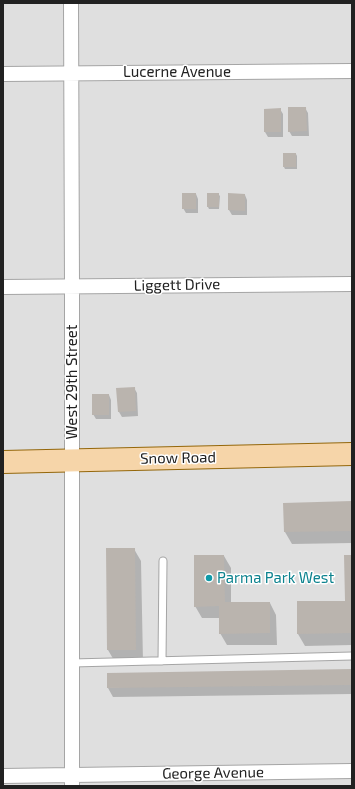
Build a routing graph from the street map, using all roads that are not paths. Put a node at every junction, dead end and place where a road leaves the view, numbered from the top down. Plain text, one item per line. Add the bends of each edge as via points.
1 (71, 3) edge
2 (352, 71) edge
3 (3, 74) edge
4 (72, 74) junction
5 (352, 284) edge
6 (72, 286) junction
7 (3, 287) edge
8 (352, 454) edge
9 (72, 461) junction
10 (3, 462) edge
11 (163, 561) dead end
12 (352, 656) edge
13 (162, 661) junction
14 (72, 663) junction
15 (352, 771) edge
16 (72, 774) edge
17 (3, 776) edge

1 - 4 street, West 29th Street
2 - 4 street, Lucerne Avenue
3 - 4 street, Lucerne Avenue
4 - 6 street, West 29th Street
5 - 6 street, Liggett Drive
6 - 7 street, Liggett Drive
6 - 9 street, West 29th Street
8 - 9 main road, Snow Road
9 - 10 main road, Snow Road
9 - 14 street, West 29th Street
11 - 13 lane
12 - 13 lane
13 - 14 lane
14 - 16 street, West 29th Street
15 - 16 street, George Avenue
16 - 17 street, George Avenue

